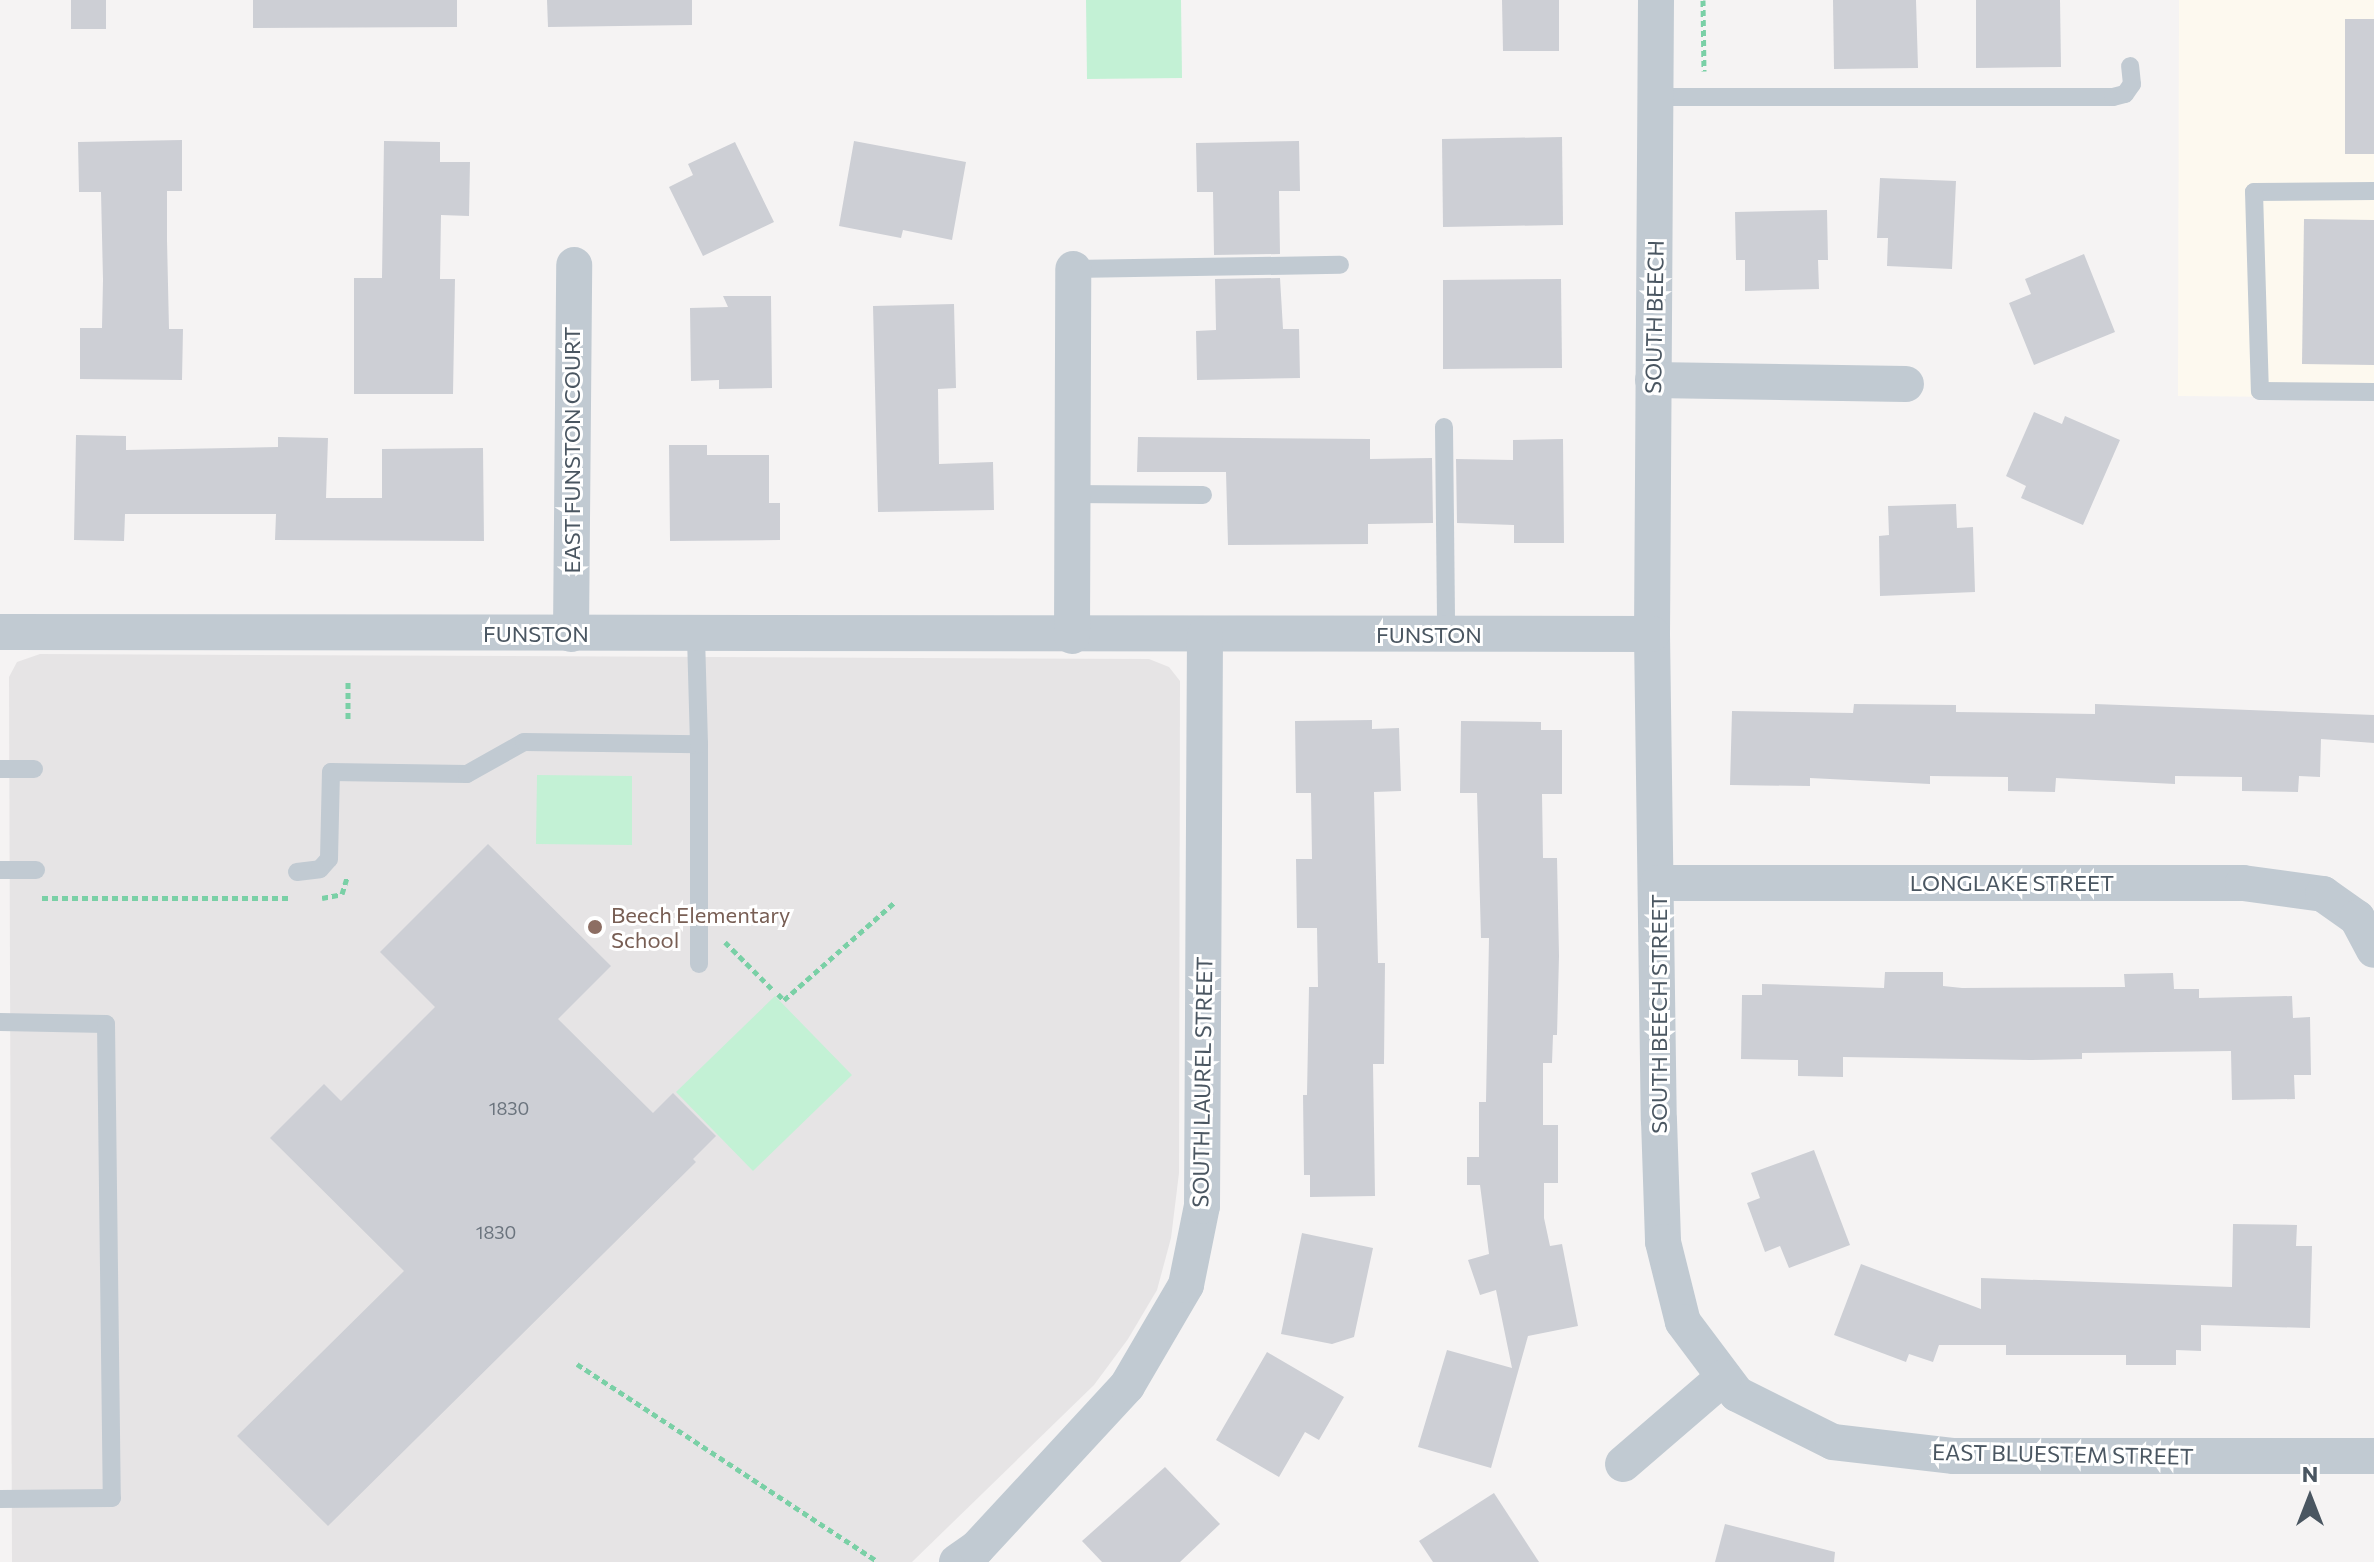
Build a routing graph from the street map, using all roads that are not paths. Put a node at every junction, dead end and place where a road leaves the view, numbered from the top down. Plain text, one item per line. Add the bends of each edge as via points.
1 (1656, 0) edge
2 (2130, 66) dead end
3 (1656, 97) junction
4 (2374, 191) edge
5 (574, 265) dead end
6 (1340, 265) dead end
7 (1073, 269) joint
8 (1653, 380) junction
9 (1906, 384) dead end
10 (2374, 392) edge
11 (1444, 427) dead end
12 (1072, 494) junction
13 (1203, 495) dead end
14 (0, 632) edge
15 (571, 634) junction
16 (1652, 634) junction
17 (696, 635) junction
18 (1205, 635) junction
19 (1446, 635) junction
20 (1072, 636) junction
21 (699, 744) junction
22 (0, 769) edge
23 (34, 769) dead end
24 (0, 870) edge
25 (36, 870) dead end
26 (297, 872) dead end
27 (1658, 883) junction
28 (2365, 909) edge
29 (2374, 950) edge
30 (699, 964) dead end
31 (0, 1022) edge
32 (1724, 1377) junction
33 (2374, 1456) edge
34 (1623, 1464) dead end
35 (0, 1499) edge
36 (975, 1557) edge

1 - 3 street, SOUTH BEECH
2 - 3 lane via 2132,84 2125,94 2113,97
3 - 8 street, SOUTH BEECH
4 - 10 lane via 2254,192 2260,391
5 - 15 street, EAST FUNSTON COURT
6 - 7 lane
7 - 12 street
8 - 9 street
8 - 16 street, SOUTH BEECH
11 - 19 lane
12 - 13 lane
12 - 20 street
14 - 15 street, FUNSTON
15 - 17 street, FUNSTON
16 - 19 street, FUNSTON
16 - 27 street, SOUTH BEECH STREET
17 - 20 street, FUNSTON
17 - 21 lane
18 - 19 street, FUNSTON
18 - 20 street, FUNSTON
18 - 36 street, SOUTH LAUREL STREET via 1202,1206 1186,1285 1127,1386
21 - 26 lane via 524,742 467,774 331,772 329,859 320,869
21 - 30 lane
22 - 23 lane
24 - 25 lane
27 - 28 street, LONGLAKE STREET via 2243,883 2323,894
27 - 32 street, SOUTH BEECH STREET via 1663,1242 1683,1322
28 - 29 street
31 - 35 lane via 106,1024 112,1498
32 - 33 street, EAST BLUESTEM STREET via 1737,1394 1833,1442 1954,1456
32 - 34 street

